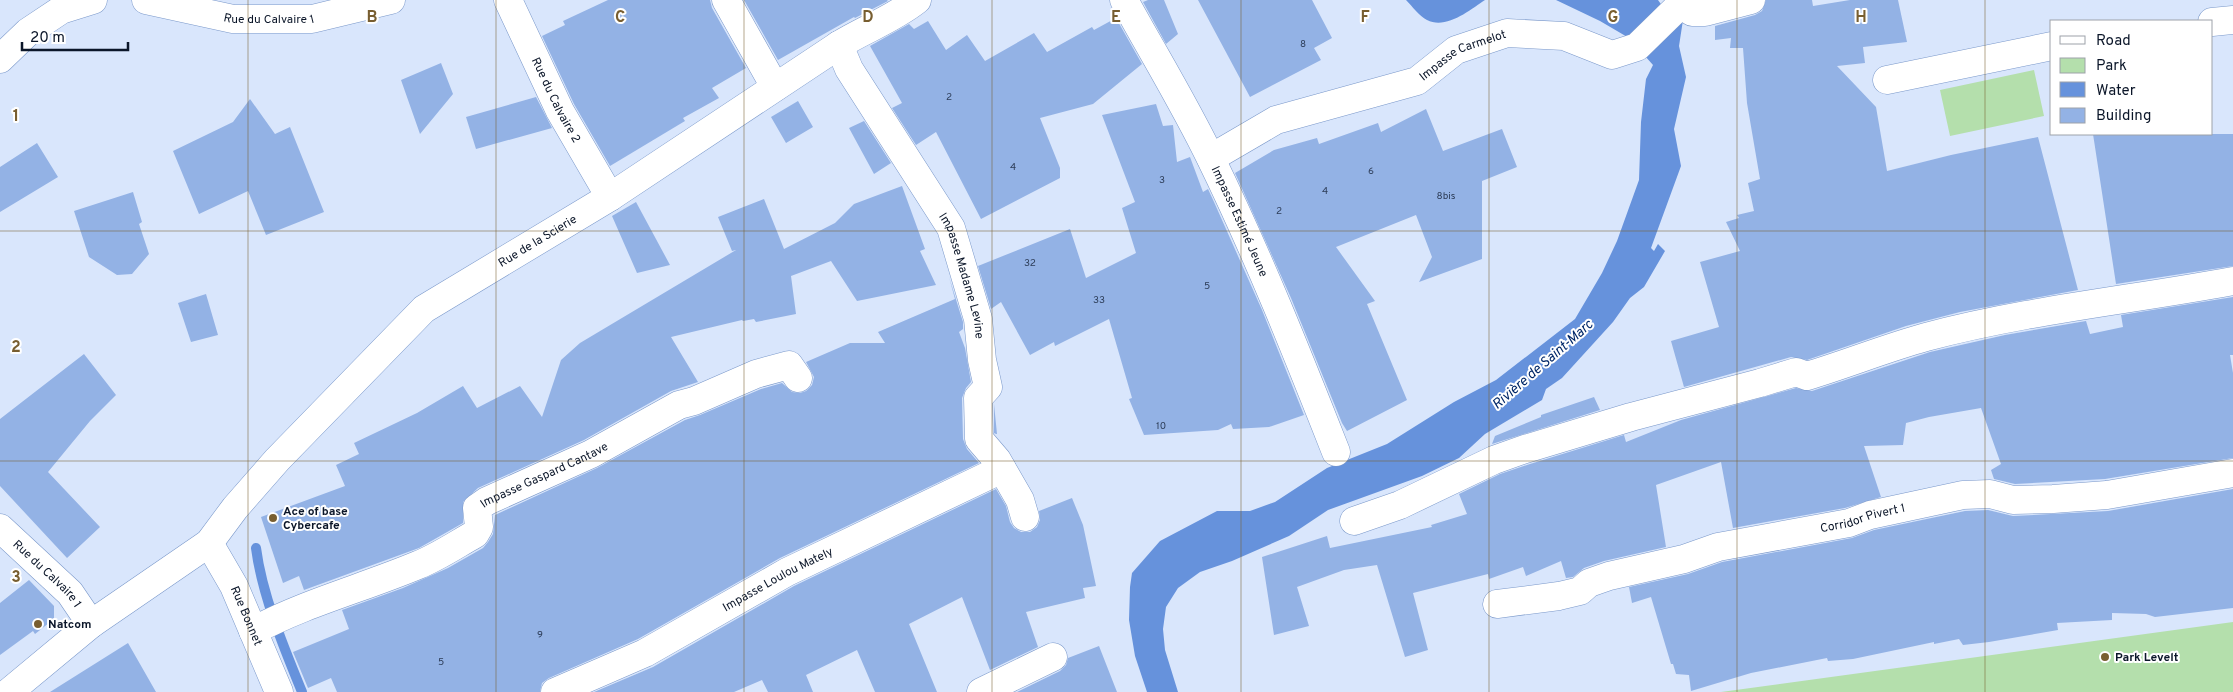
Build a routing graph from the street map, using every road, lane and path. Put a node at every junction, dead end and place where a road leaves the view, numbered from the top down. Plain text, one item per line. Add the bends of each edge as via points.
1 (94, 0) edge
2 (146, 0) edge
3 (391, 0) edge
4 (508, 0) edge
5 (726, 0) edge
6 (917, 0) edge
7 (1124, 0) edge
8 (1751, 0) edge
9 (2233, 20) edge
10 (2213, 22) edge
11 (838, 45) junction
12 (2050, 46) edge
13 (0, 59) edge
14 (1887, 80) dead end
15 (774, 87) junction
16 (1211, 158) junction
17 (610, 197) junction
18 (2233, 281) edge
19 (798, 378) dead end
20 (1336, 452) dead end
21 (1002, 469) junction
22 (2233, 473) edge
23 (1025, 517) dead end
24 (1354, 521) dead end
25 (0, 528) edge
26 (209, 543) junction
27 (1497, 604) dead end
28 (270, 623) junction
29 (91, 624) junction
30 (1053, 657) dead end
31 (9, 692) edge
32 (279, 692) edge
33 (555, 692) edge
34 (981, 692) edge

1 - 13 street via 60,10 28,32
2 - 3 street, Rue du Calvaire 1 via 232,19 312,19
4 - 17 street, Rue du Calvaire 2 via 560,111
5 - 15 street
6 - 11 street, Rue de la Scierie via 886,21 868,27
7 - 16 street, Impasse Estimé Jeune
8 - 16 street, Impasse Carmelot via 1705,12 1692,12 1681,4 1637,47 1612,55 1564,36 1508,33 1456,50 1417,81 1276,120
9 - 10 street
11 - 15 street, Rue de la Scierie
11 - 21 street, Impasse Madame Levine via 849,68 951,228 978,319 988,387 978,398 979,439
12 - 14 street
15 - 17 street, Rue de la Scierie
16 - 20 street, Impasse Estimé Jeune via 1262,267
17 - 26 street, Rue de la Scierie via 424,309 277,460
18 - 24 street via 2030,314 1927,337 1807,376 1796,372 1631,417 1494,460 1400,505
19 - 28 street, Impasse Gaspard Cantave via 789,365 756,374 679,405 591,454 487,501 477,508 479,527 476,534 419,565
21 - 23 street, Impasse Madame Levine via 1020,500
21 - 33 street, Impasse Loulou Mately via 787,572 645,653
22 - 27 street, Corridor Pivert 1 via 2080,497 2013,500 1990,494 1963,495 1870,515 1849,523 1718,547 1684,559 1609,576 1589,583 1580,591 1559,596
25 - 29 street, Rue du Calvaire 1 via 70,593
26 - 28 street, Rue Bonnet via 234,586
26 - 29 street, Rue de la Scierie
28 - 32 street, Rue Bonnet
29 - 31 street, Rue de la Scierie
30 - 34 street

